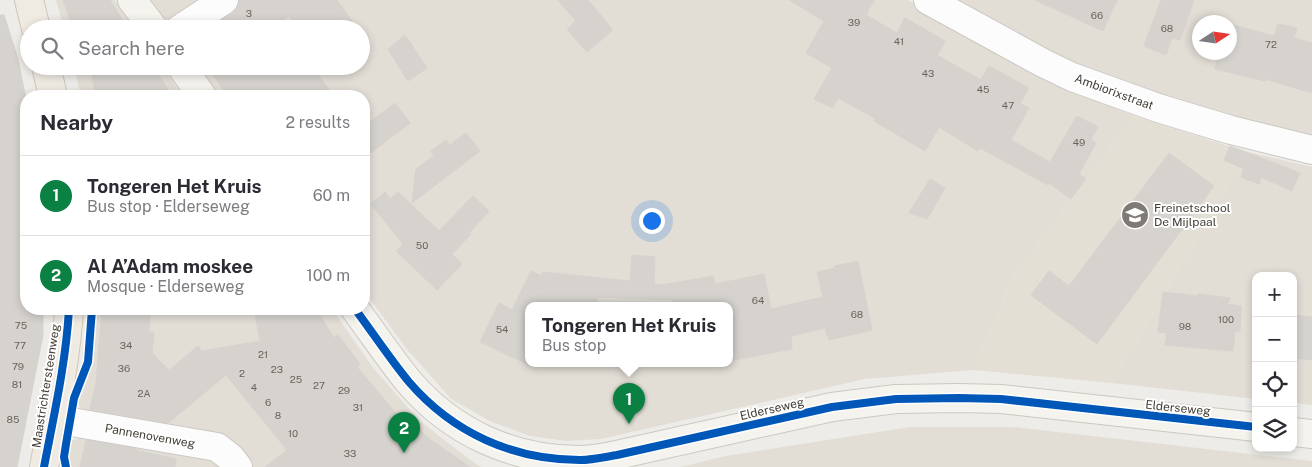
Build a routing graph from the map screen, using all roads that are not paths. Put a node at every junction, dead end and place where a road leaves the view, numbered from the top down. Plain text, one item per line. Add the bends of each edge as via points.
1 (29, 0) edge
2 (132, 0) edge
3 (224, 0) edge
4 (928, 0) edge
5 (34, 20) edge
6 (147, 20) edge
7 (194, 20) edge
8 (48, 75) edge
9 (187, 75) edge
10 (52, 90) edge
11 (198, 90) edge
12 (1312, 150) edge
13 (69, 315) edge
14 (360, 315) edge
15 (54, 419) junction
16 (1252, 428) edge
17 (1297, 432) edge
18 (1312, 434) edge
19 (581, 464) edge
20 (44, 467) edge
21 (238, 467) edge

1 - 5 main road
2 - 6 main road
3 - 7 street
4 - 12 street, Ambiorixstraat via 1072,77 1158,108
8 - 10 main road
9 - 11 main road
13 - 15 main road, Maastrichtersteenweg
14 - 19 main road, Elderseweg via 410,382 451,421 498,446
15 - 20 main road, Maastrichtersteenweg
15 - 21 street, Pannenovenweg via 217,447
16 - 19 main road, Elderseweg via 1001,400 896,399 832,407
17 - 18 main road

